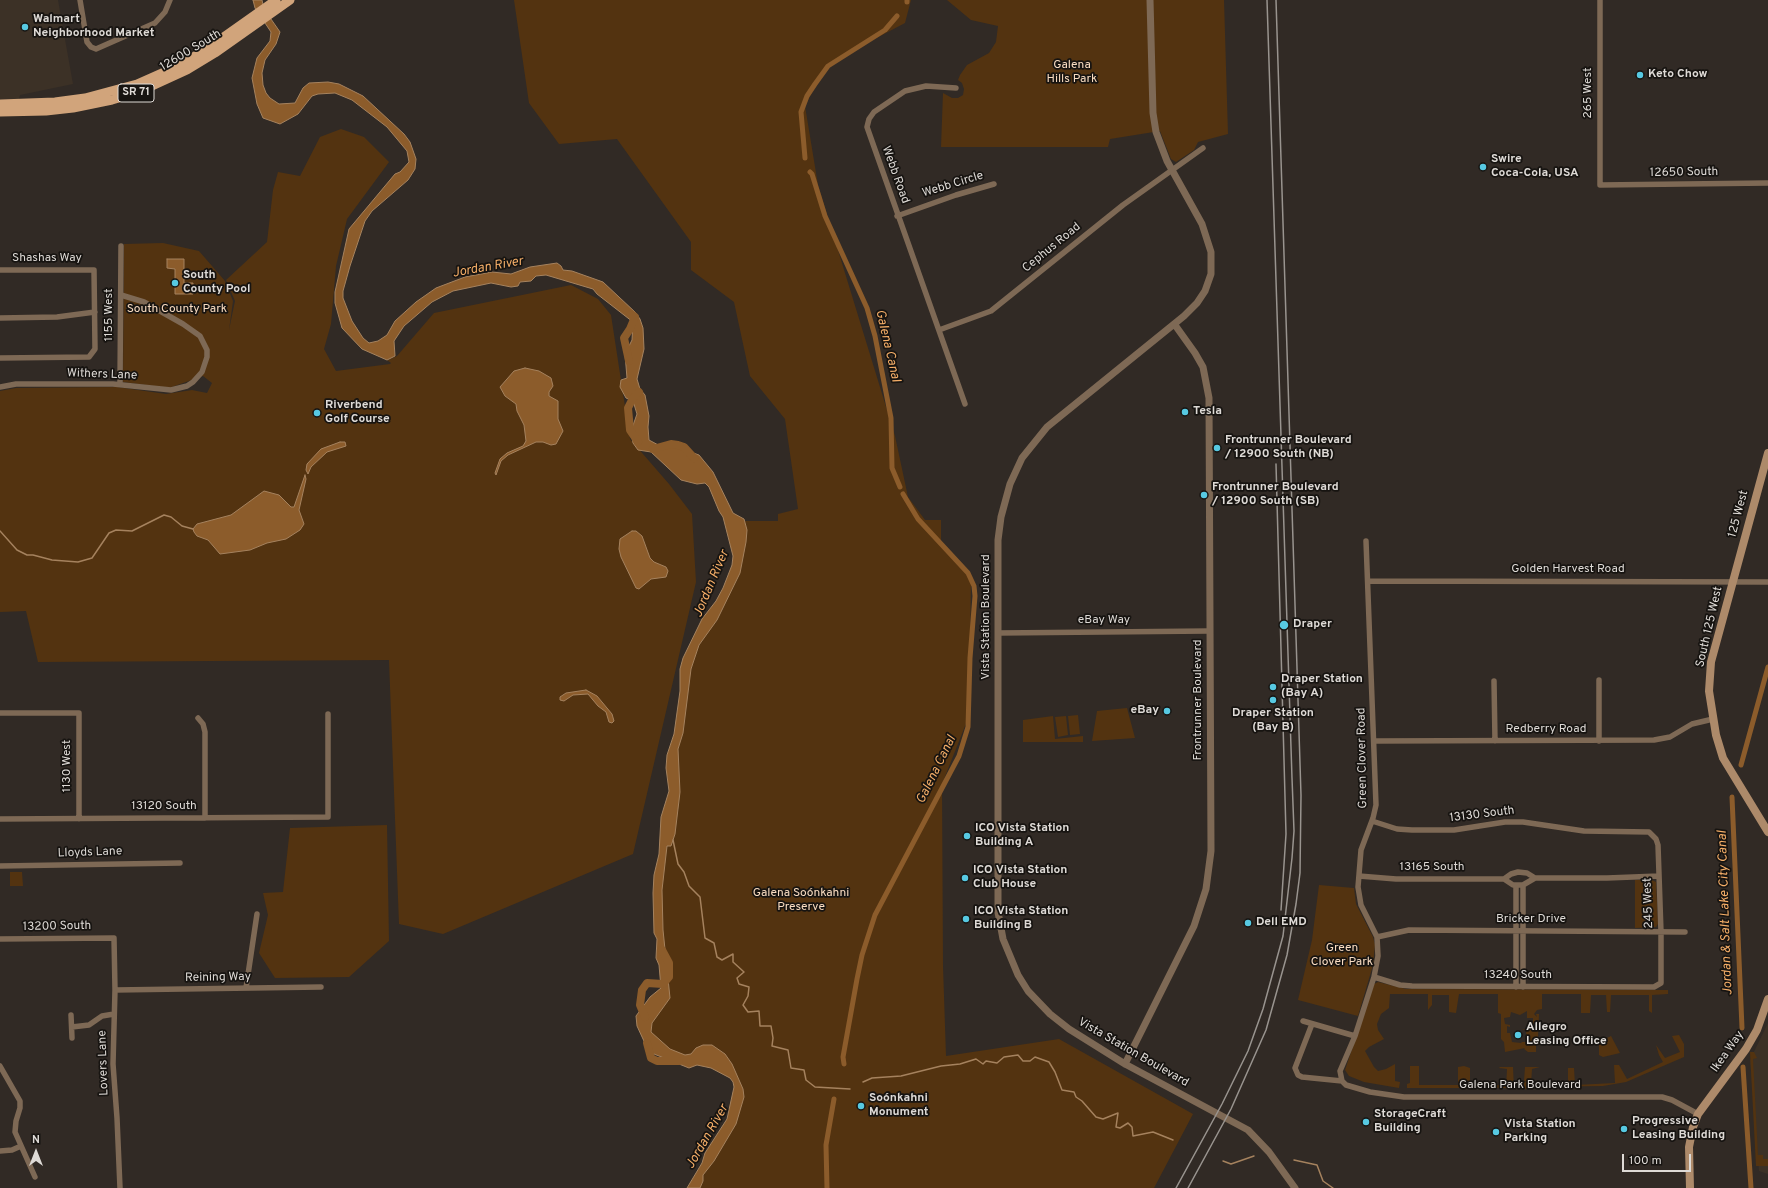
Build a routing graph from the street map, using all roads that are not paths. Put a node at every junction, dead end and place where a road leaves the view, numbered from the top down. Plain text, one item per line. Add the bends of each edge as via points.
1 (80, 0) edge
2 (170, 0) edge
3 (1150, 0) edge
4 (1600, 0) edge
5 (282, 2) edge
6 (253, 21) junction
7 (956, 88) dead end
8 (0, 104) edge
9 (0, 112) edge
10 (1203, 148) dead end
11 (1172, 170) junction
12 (1768, 183) edge
13 (994, 184) dead end
14 (1600, 186) joint
15 (898, 216) junction
16 (121, 246) dead end
17 (0, 270) edge
18 (121, 295) junction
19 (95, 312) junction
20 (0, 318) edge
21 (1175, 325) junction
22 (939, 330) junction
23 (0, 358) edge
24 (120, 384) junction
25 (0, 387) edge
26 (965, 404) dead end
27 (1768, 453) edge
28 (1366, 541) dead end
29 (1368, 581) junction
30 (1733, 581) junction
31 (1768, 582) edge
32 (1210, 632) junction
33 (998, 633) junction
34 (1599, 680) dead end
35 (1494, 681) dead end
36 (0, 713) edge
37 (328, 714) dead end
38 (198, 718) dead end
39 (1713, 719) junction
40 (1494, 741) junction
41 (1599, 741) junction
42 (1374, 742) junction
43 (205, 818) junction
44 (0, 819) edge
45 (79, 819) junction
46 (1372, 821) junction
47 (1643, 831) joint
48 (1768, 832) edge
49 (180, 863) dead end
50 (0, 866) edge
51 (1359, 876) junction
52 (1660, 876) junction
53 (1504, 878) junction
54 (1535, 878) junction
55 (1516, 885) junction
56 (1523, 885) junction
57 (257, 914) dead end
58 (1516, 931) junction
59 (1523, 931) junction
60 (1661, 932) junction
61 (1686, 932) dead end
62 (1377, 937) junction
63 (114, 938) joint
64 (0, 939) edge
65 (1374, 977) junction
66 (1661, 983) joint
67 (321, 987) dead end
68 (1516, 987) junction
69 (1522, 987) junction
70 (246, 988) junction
71 (115, 990) junction
72 (1768, 999) edge
73 (1765, 1012) edge
74 (114, 1014) junction
75 (71, 1015) dead end
76 (1303, 1021) dead end
77 (1312, 1024) junction
78 (72, 1027) junction
79 (1355, 1036) junction
80 (72, 1038) dead end
81 (1126, 1064) junction
82 (0, 1066) edge
83 (1342, 1081) junction
84 (1698, 1114) junction
85 (21, 1146) junction
86 (0, 1151) edge
87 (35, 1177) dead end
88 (120, 1188) edge
89 (1296, 1188) edge
90 (1690, 1188) edge

1 - 2 street via 87,42 94,49 102,48 155,23 166,12
3 - 11 street, Vista Station Boulevard via 1153,113 1156,132
4 - 14 street, 265 West
5 - 6 main road, 12600 South / SR 71
6 - 8 main road, 12600 South / SR 71 via 182,64 137,84 78,99
6 - 9 main road, 12600 South / SR 71 via 187,70 139,92 73,108
7 - 15 street, Webb Road via 926,86 905,91 874,112 869,119 867,127 870,140
10 - 11 street, Cephus Road
11 - 21 street, Vista Station Boulevard via 1202,224 1210,246 1211,262 1211,274 1205,291
11 - 22 street, Cephus Road via 1123,205 991,311
12 - 14 street, 12650 South
13 - 15 street, Webb Circle
15 - 22 street, Webb Road
16 - 18 street, 1155 West
17 - 19 street, Shashas Way via 94,270
18 - 24 street, 1155 West
18 - 24 street, Withers Lane via 144,302 184,324 200,336 207,350 207,357 206,366 187,386 171,390
19 - 20 street via 58,317
19 - 23 street via 95,349 89,357
21 - 32 street, Frontrunner Boulevard via 1203,367 1209,398
21 - 33 street, Vista Station Boulevard via 1057,418 1022,458 1010,484 1000,526
22 - 26 street, Webb Road
24 - 25 street, Withers Lane via 16,384
27 - 30 main road, 125 West
28 - 29 street, Green Clover Road
29 - 30 street, Golden Harvest Road
29 - 42 street, Green Clover Road
30 - 31 street, Golden Harvest Road
30 - 39 main road, South 125 West via 1712,662 1709,691
32 - 33 street, eBay Way
32 - 81 street, Frontrunner Boulevard via 1211,851 1206,889 1184,948
33 - 81 street, Vista Station Boulevard via 998,912 1003,939 1018,975 1028,991 1050,1014 1069,1029
34 - 41 street
35 - 40 street
36 - 45 street, 1130 West via 79,713
37 - 43 street, 13120 South via 328,817
38 - 43 street via 205,732
39 - 41 street, Redberry Road via 1692,724 1675,735 1660,740
39 - 48 main road, South 125 West via 1723,758
40 - 41 street, Redberry Road
40 - 42 street, Redberry Road
42 - 46 street, Green Clover Road via 1376,805
43 - 45 street, 13120 South
44 - 45 street, 13120 South
46 - 47 street, 13130 South via 1397,829 1412,830 1454,830 1523,822 1584,831
46 - 51 street, Green Clover Road via 1362,844
47 - 52 street, 245 West via 1649,832 1656,839
49 - 50 street, Lloyds Lane
51 - 53 street, 13165 South via 1396,879
51 - 62 street, Green Clover Road via 1361,905
52 - 54 street, 13165 South
52 - 60 street, 245 West
53 - 54 street, 13165 South via 1518,872 1527,873
53 - 55 street
54 - 56 street
55 - 56 street
55 - 58 street
56 - 59 street
57 - 70 street
58 - 59 street, Bricker Drive
58 - 62 street, Bricker Drive via 1409,930
58 - 68 street
59 - 60 street, Bricker Drive
59 - 69 street
60 - 61 street, Bricker Drive
60 - 66 street, 245 West
62 - 65 street, Green Clover Road via 1378,956
63 - 64 street, 13200 South
63 - 71 street, Lovers Lane
65 - 68 street, 13240 South via 1406,986
65 - 79 street, Green Clover Road
66 - 69 street, 13240 South via 1654,987
67 - 70 street, Reining Way
68 - 69 street, 13240 South
70 - 71 street, Reining Way
71 - 74 street, Lovers Lane
72 - 73 main road, Ikea Way
73 - 84 main road, Ikea Way via 1746,1049
74 - 78 street via 105,1015 85,1026
74 - 88 street, Lovers Lane via 113,1064
75 - 78 street
76 - 77 street
77 - 79 street
77 - 83 street, Galena Park Boulevard via 1295,1072 1302,1077
78 - 80 street
79 - 83 street, Green Clover Road via 1340,1071
81 - 89 street, Vista Station Boulevard via 1248,1130 1269,1152
82 - 85 street via 20,1101 15,1127
83 - 84 street, Galena Park Boulevard via 1346,1085 1370,1092 1404,1097 1657,1096 1672,1100
84 - 90 main road, Ikea Way via 1690,1144
85 - 86 street
85 - 87 street

